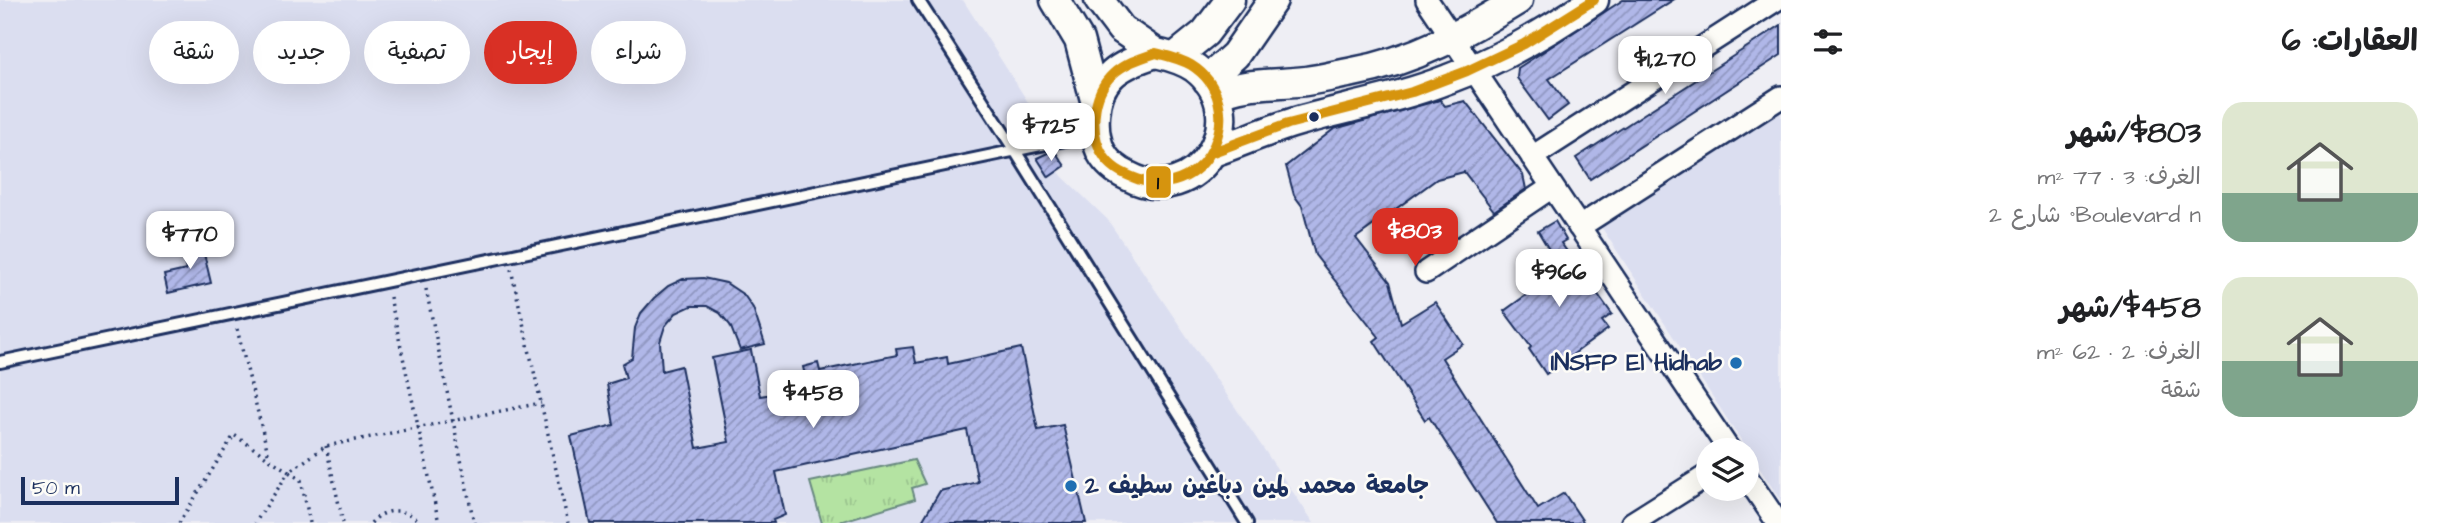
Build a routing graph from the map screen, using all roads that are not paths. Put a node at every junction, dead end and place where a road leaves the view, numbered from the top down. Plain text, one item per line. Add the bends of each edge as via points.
1 (918, 0) edge
2 (1055, 0) edge
3 (1099, 0) edge
4 (1230, 0) edge
5 (1273, 0) edge
6 (1427, 0) edge
7 (1518, 0) edge
8 (1594, 0) edge
9 (1776, 0) edge
10 (1452, 38) junction
11 (1165, 55) junction
12 (1472, 69) junction
13 (1212, 87) junction
14 (1781, 97) edge
15 (1096, 100) junction
16 (1094, 134) junction
17 (1014, 149) junction
18 (1213, 152) junction
19 (1532, 157) junction
20 (1552, 187) junction
21 (1579, 227) junction
22 (1426, 272) dead end
23 (0, 362) edge
24 (1721, 438) edge
25 (1696, 483) edge
26 (1759, 495) edge
27 (1247, 523) edge
28 (1632, 523) edge
29 (1778, 523) edge

1 - 17 lane
2 - 15 main road via 1079,40
3 - 11 main road via 1121,29
4 - 11 main road via 1205,33
5 - 13 main road
6 - 10 street
7 - 10 main road
8 - 12 main road via 1497,59
9 - 19 street
10 - 12 street
10 - 13 main road via 1415,56 1356,72 1305,81
11 - 13 main road via 1194,67
11 - 15 main road via 1134,60 1117,69
12 - 18 main road via 1401,96 1296,122
12 - 19 street
13 - 18 main road via 1222,113
14 - 21 street
15 - 16 main road
16 - 17 lane
16 - 18 main road via 1102,155 1117,171 1137,181 1180,180 1199,169
17 - 23 lane
17 - 27 lane
19 - 20 street
20 - 21 street
20 - 22 street
21 - 24 street
25 - 28 street
26 - 29 street

